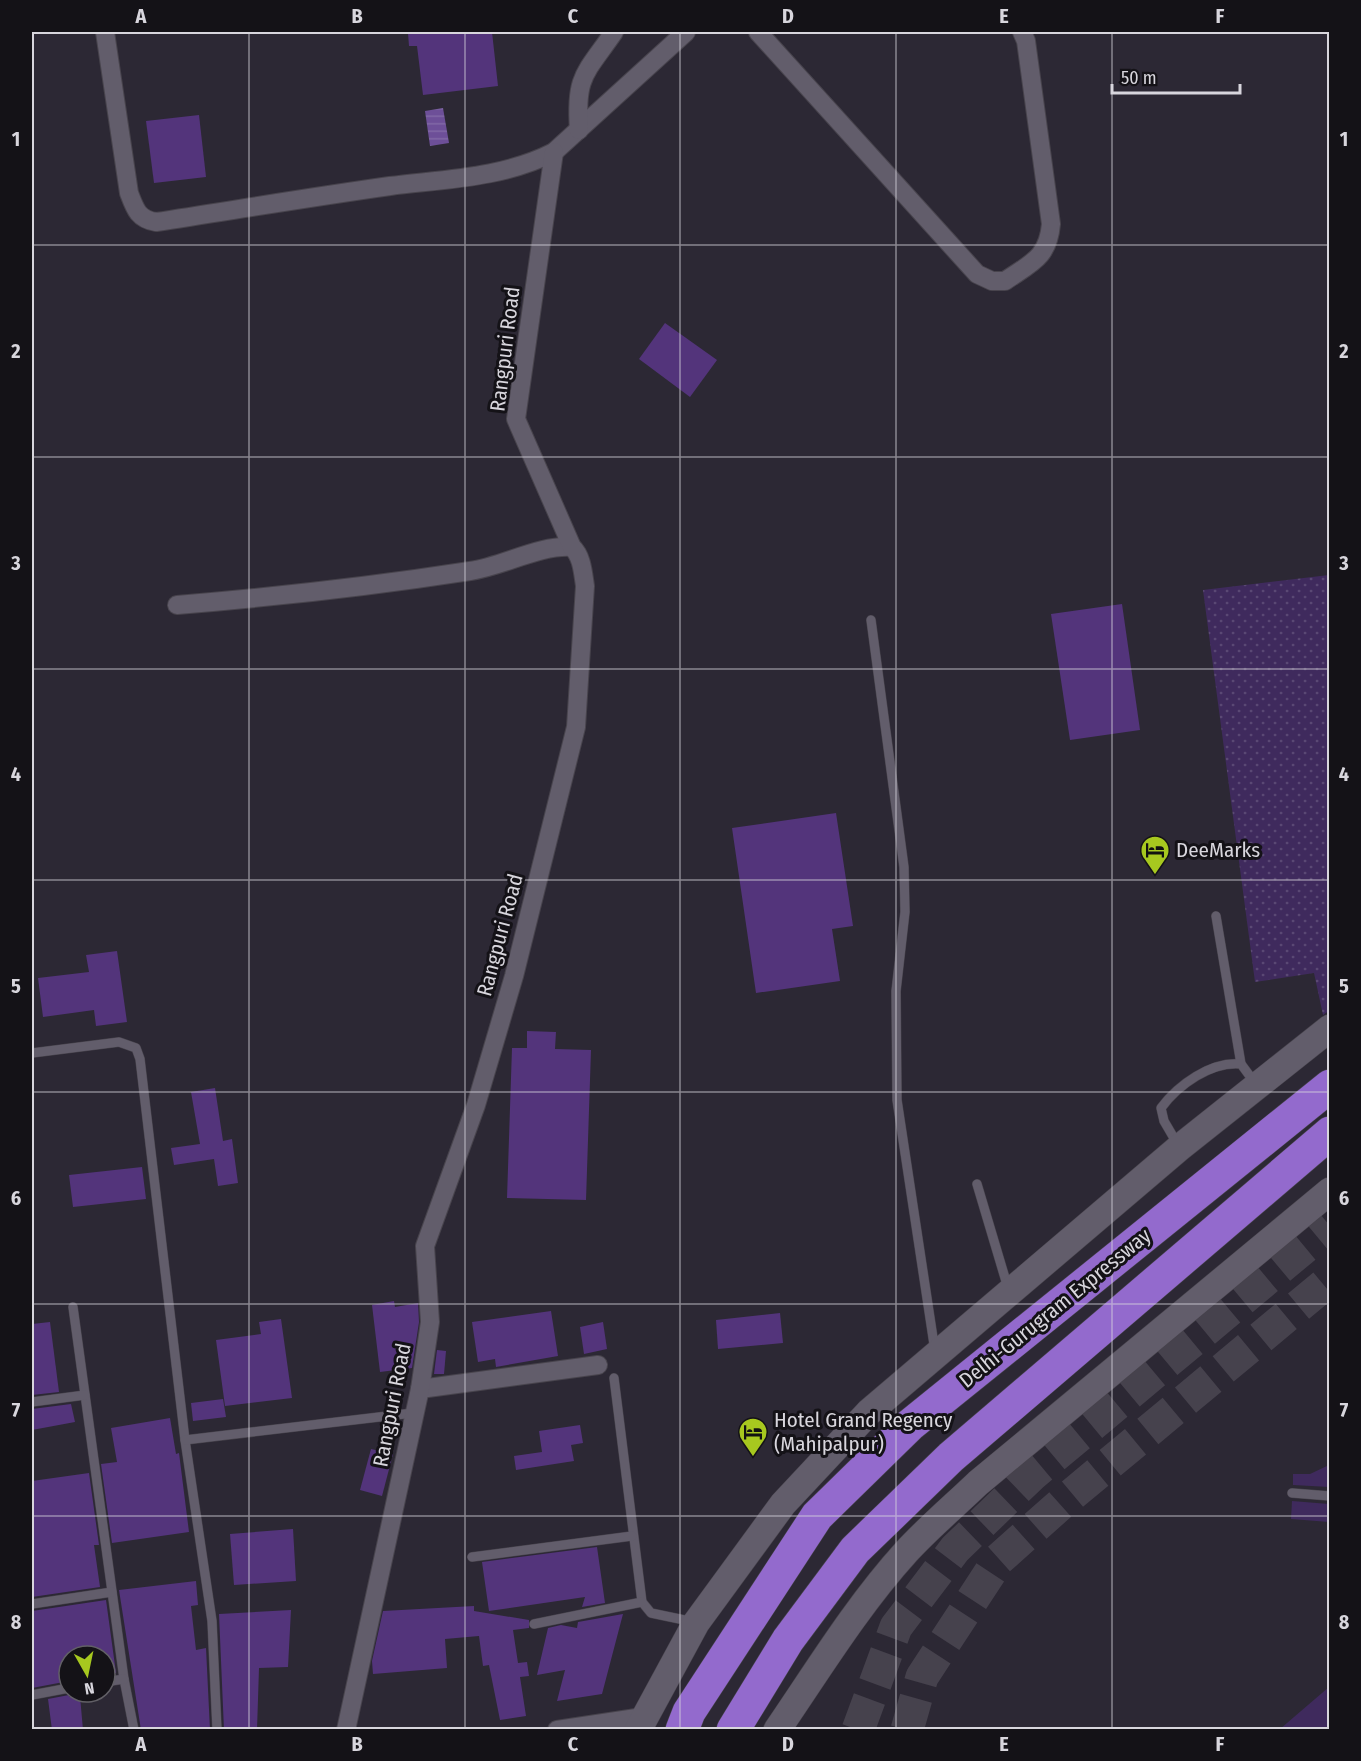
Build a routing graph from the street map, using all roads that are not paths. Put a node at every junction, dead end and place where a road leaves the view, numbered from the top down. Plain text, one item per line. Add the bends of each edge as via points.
1 (105, 32) edge
2 (614, 32) edge
3 (686, 32) edge
4 (758, 32) edge
5 (1022, 32) edge
6 (579, 130) junction
7 (554, 152) junction
8 (572, 547) junction
9 (177, 605) dead end
10 (871, 620) dead end
11 (1216, 916) dead end
12 (1329, 1028) edge
13 (32, 1053) edge
14 (1249, 1075) junction
15 (1329, 1086) edge
16 (1329, 1133) edge
17 (1179, 1148) junction
18 (977, 1184) dead end
19 (1329, 1191) edge
20 (1010, 1293) junction
21 (73, 1307) dead end
22 (936, 1356) junction
23 (598, 1365) dead end
24 (614, 1378) dead end
25 (420, 1389) junction
26 (85, 1395) junction
27 (32, 1402) edge
28 (413, 1413) junction
29 (185, 1440) junction
30 (1292, 1493) dead end
31 (1329, 1496) edge
32 (633, 1536) junction
33 (472, 1557) dead end
34 (112, 1592) junction
35 (642, 1602) junction
36 (32, 1604) edge
37 (696, 1623) junction
38 (534, 1624) dead end
39 (124, 1679) junction
40 (117, 1680) edge
41 (57, 1690) edge
42 (32, 1695) edge
43 (641, 1723) edge
44 (134, 1730) edge
45 (217, 1730) edge
46 (346, 1730) edge
47 (557, 1730) edge
48 (682, 1730) edge
49 (733, 1730) edge
50 (777, 1730) edge

1 - 7 street via 129,194 136,212 145,220 156,222 508,172
2 - 6 street via 580,83
3 - 6 street
4 - 5 street via 977,274 998,282 1042,256 1050,239 1050,212
6 - 7 street
7 - 8 street, Rangpuri Road via 516,419
8 - 9 street via 552,548 471,571
8 - 25 street, Rangpuri Road via 577,551 585,586 576,727 514,976 476,1105 425,1246 430,1322
10 - 22 lane via 904,867 905,912 896,980 897,1100
11 - 14 lane
12 - 14 main road
13 - 29 lane via 119,1042 136,1048
14 - 17 main road
14 - 17 lane via 1230,1063 1211,1069 1169,1098 1161,1108
15 - 48 highway, Delhi-Gurugram Expressway via 910,1425 817,1516 732,1645
16 - 49 highway, Delhi-Gurugram Expressway via 951,1457 855,1550 788,1640
17 - 20 main road
18 - 20 lane
19 - 50 main road via 978,1483 927,1531 876,1588
20 - 22 main road
21 - 26 lane
22 - 37 main road via 869,1412 783,1504
23 - 25 street
24 - 32 lane
25 - 28 street, Rangpuri Road
26 - 27 lane
26 - 34 lane
28 - 29 lane
28 - 46 street, Rangpuri Road
29 - 45 lane via 212,1621
30 - 31 lane
32 - 33 lane
32 - 35 lane
34 - 36 lane
34 - 39 lane
35 - 37 lane via 651,1612
35 - 38 lane
37 - 43 main road
39 - 40 lane
39 - 44 lane
41 - 42 lane
43 - 47 street

